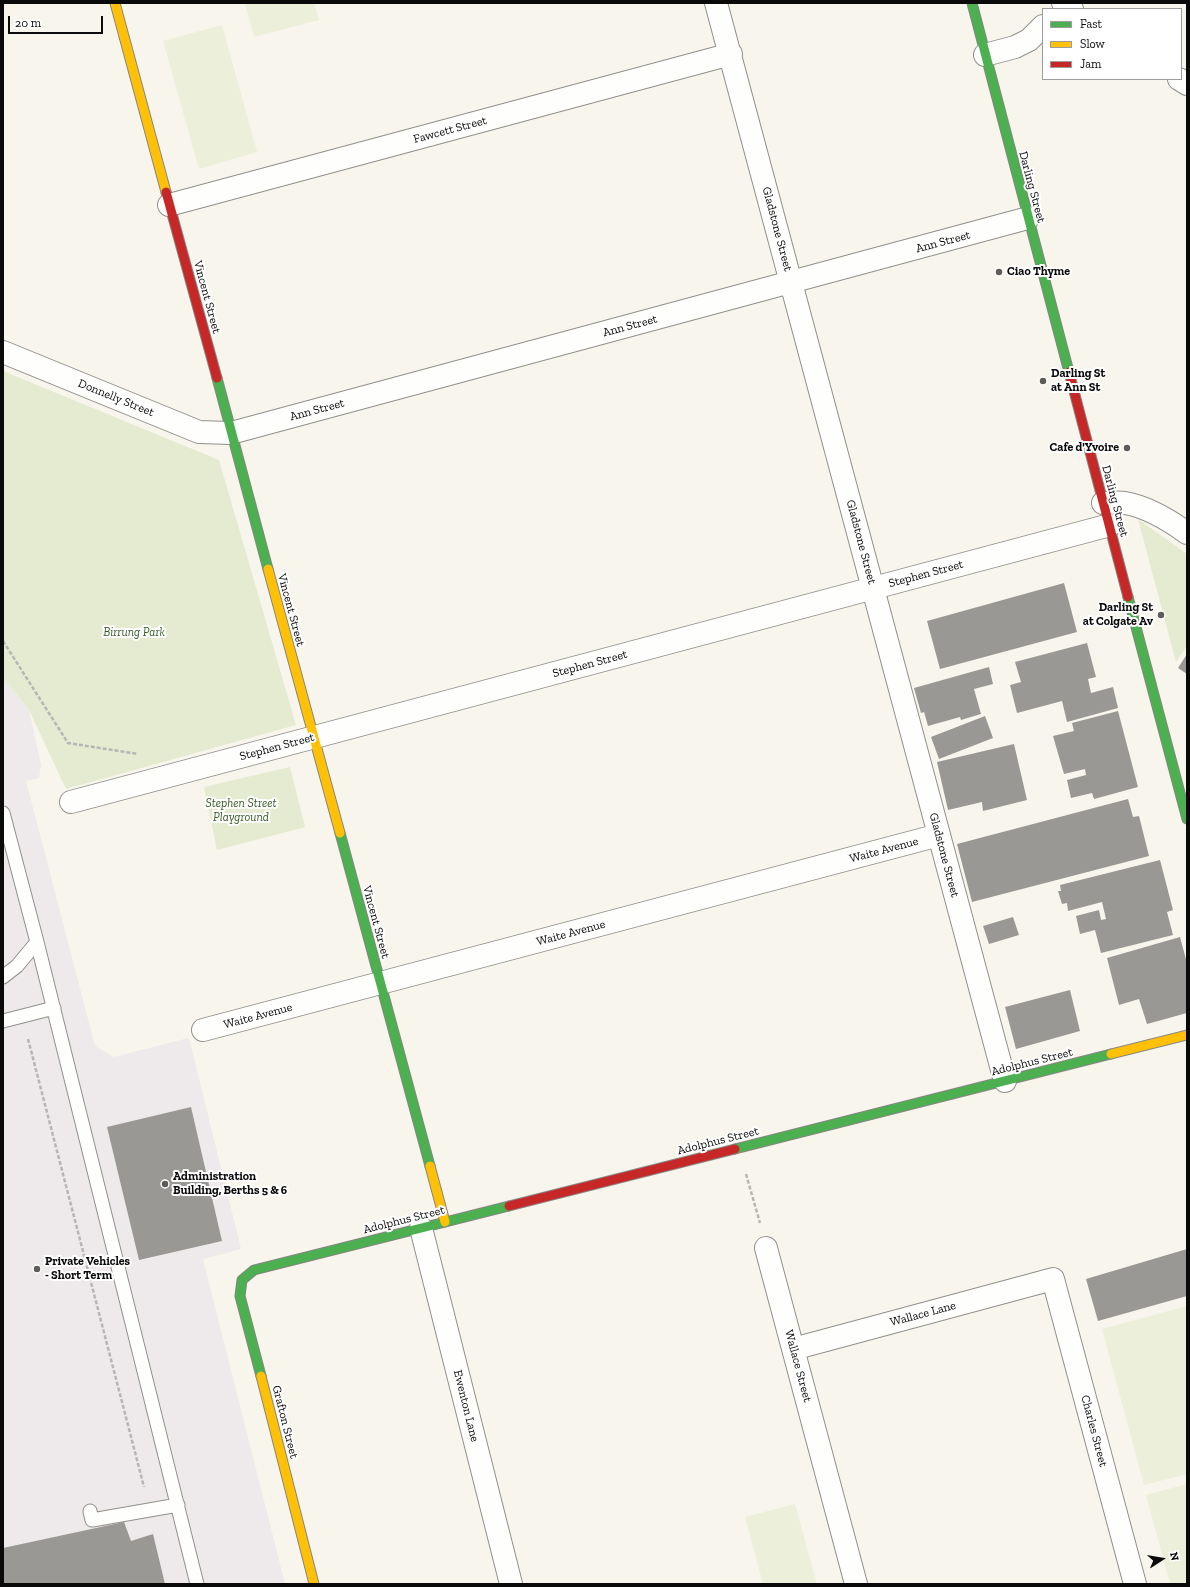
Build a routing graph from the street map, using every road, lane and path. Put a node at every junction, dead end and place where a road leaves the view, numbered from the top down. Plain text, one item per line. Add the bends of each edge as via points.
1 (115, 3) edge
2 (716, 3) edge
3 (972, 3) edge
4 (1042, 27) edge
5 (731, 54) junction
6 (985, 55) junction
7 (169, 205) junction
8 (1028, 218) junction
9 (792, 282) junction
10 (3, 352) edge
11 (231, 433) junction
12 (1103, 503) junction
13 (1110, 525) junction
14 (1187, 533) edge
15 (873, 589) junction
16 (3, 641) edge
17 (314, 738) junction
18 (139, 754) dead end
19 (71, 802) dead end
20 (3, 813) edge
21 (1187, 819) edge
22 (939, 835) junction
23 (37, 942) junction
24 (3, 977) edge
25 (380, 983) junction
26 (54, 1008) junction
27 (22, 1016) junction
28 (3, 1021) edge
29 (203, 1030) dead end
30 (1187, 1035) edge
31 (1005, 1081) junction
32 (739, 1148) junction
33 (445, 1222) junction
34 (421, 1228) junction
35 (766, 1248) joint
36 (254, 1270) joint
37 (1053, 1278) joint
38 (793, 1349) junction
39 (178, 1505) junction
40 (90, 1511) dead end
41 (150, 1511) junction
42 (197, 1584) edge
43 (314, 1584) edge
44 (511, 1584) edge
45 (856, 1584) edge
46 (1135, 1584) edge

1 - 7 street, Vincent Street
2 - 5 street, Gladstone Street
3 - 6 street, Darling Street
4 - 6 street via 1029,40 1015,47
5 - 7 street, Fawcett Street
5 - 9 street, Gladstone Street
6 - 8 street, Darling Street
7 - 11 street, Vincent Street
8 - 9 street, Ann Street
8 - 12 street, Darling Street
9 - 11 street, Ann Street
9 - 15 street, Gladstone Street
10 - 11 street, Donnelly Street via 199,432
11 - 17 street, Vincent Street
12 - 13 street, Darling Street
12 - 14 street via 1125,503 1154,513
13 - 15 street, Stephen Street
13 - 21 street, Darling Street
15 - 17 street, Stephen Street
15 - 22 street, Gladstone Street
16 - 18 path via 68,743
17 - 19 street, Stephen Street
17 - 25 street, Vincent Street
20 - 23 lane
22 - 25 street, Waite Avenue
22 - 31 street, Gladstone Street
23 - 24 lane via 17,966
23 - 26 lane
25 - 29 street, Waite Avenue
25 - 33 street, Vincent Street
26 - 27 lane
26 - 39 lane
27 - 28 lane
27 - 41 path
30 - 31 street, Adolphus Street
31 - 32 street, Adolphus Street
32 - 33 street, Adolphus Street
32 - 35 path
33 - 34 street, Adolphus Street
34 - 36 street, Adolphus Street
34 - 44 street, Ewenton Lane
35 - 38 street, Wallace Street
36 - 43 street, Grafton Street via 242,1280 240,1296
37 - 38 street, Wallace Lane
37 - 46 street, Charles Street
38 - 45 street, Wallace Street
39 - 41 lane
39 - 42 lane
40 - 41 lane via 92,1520

